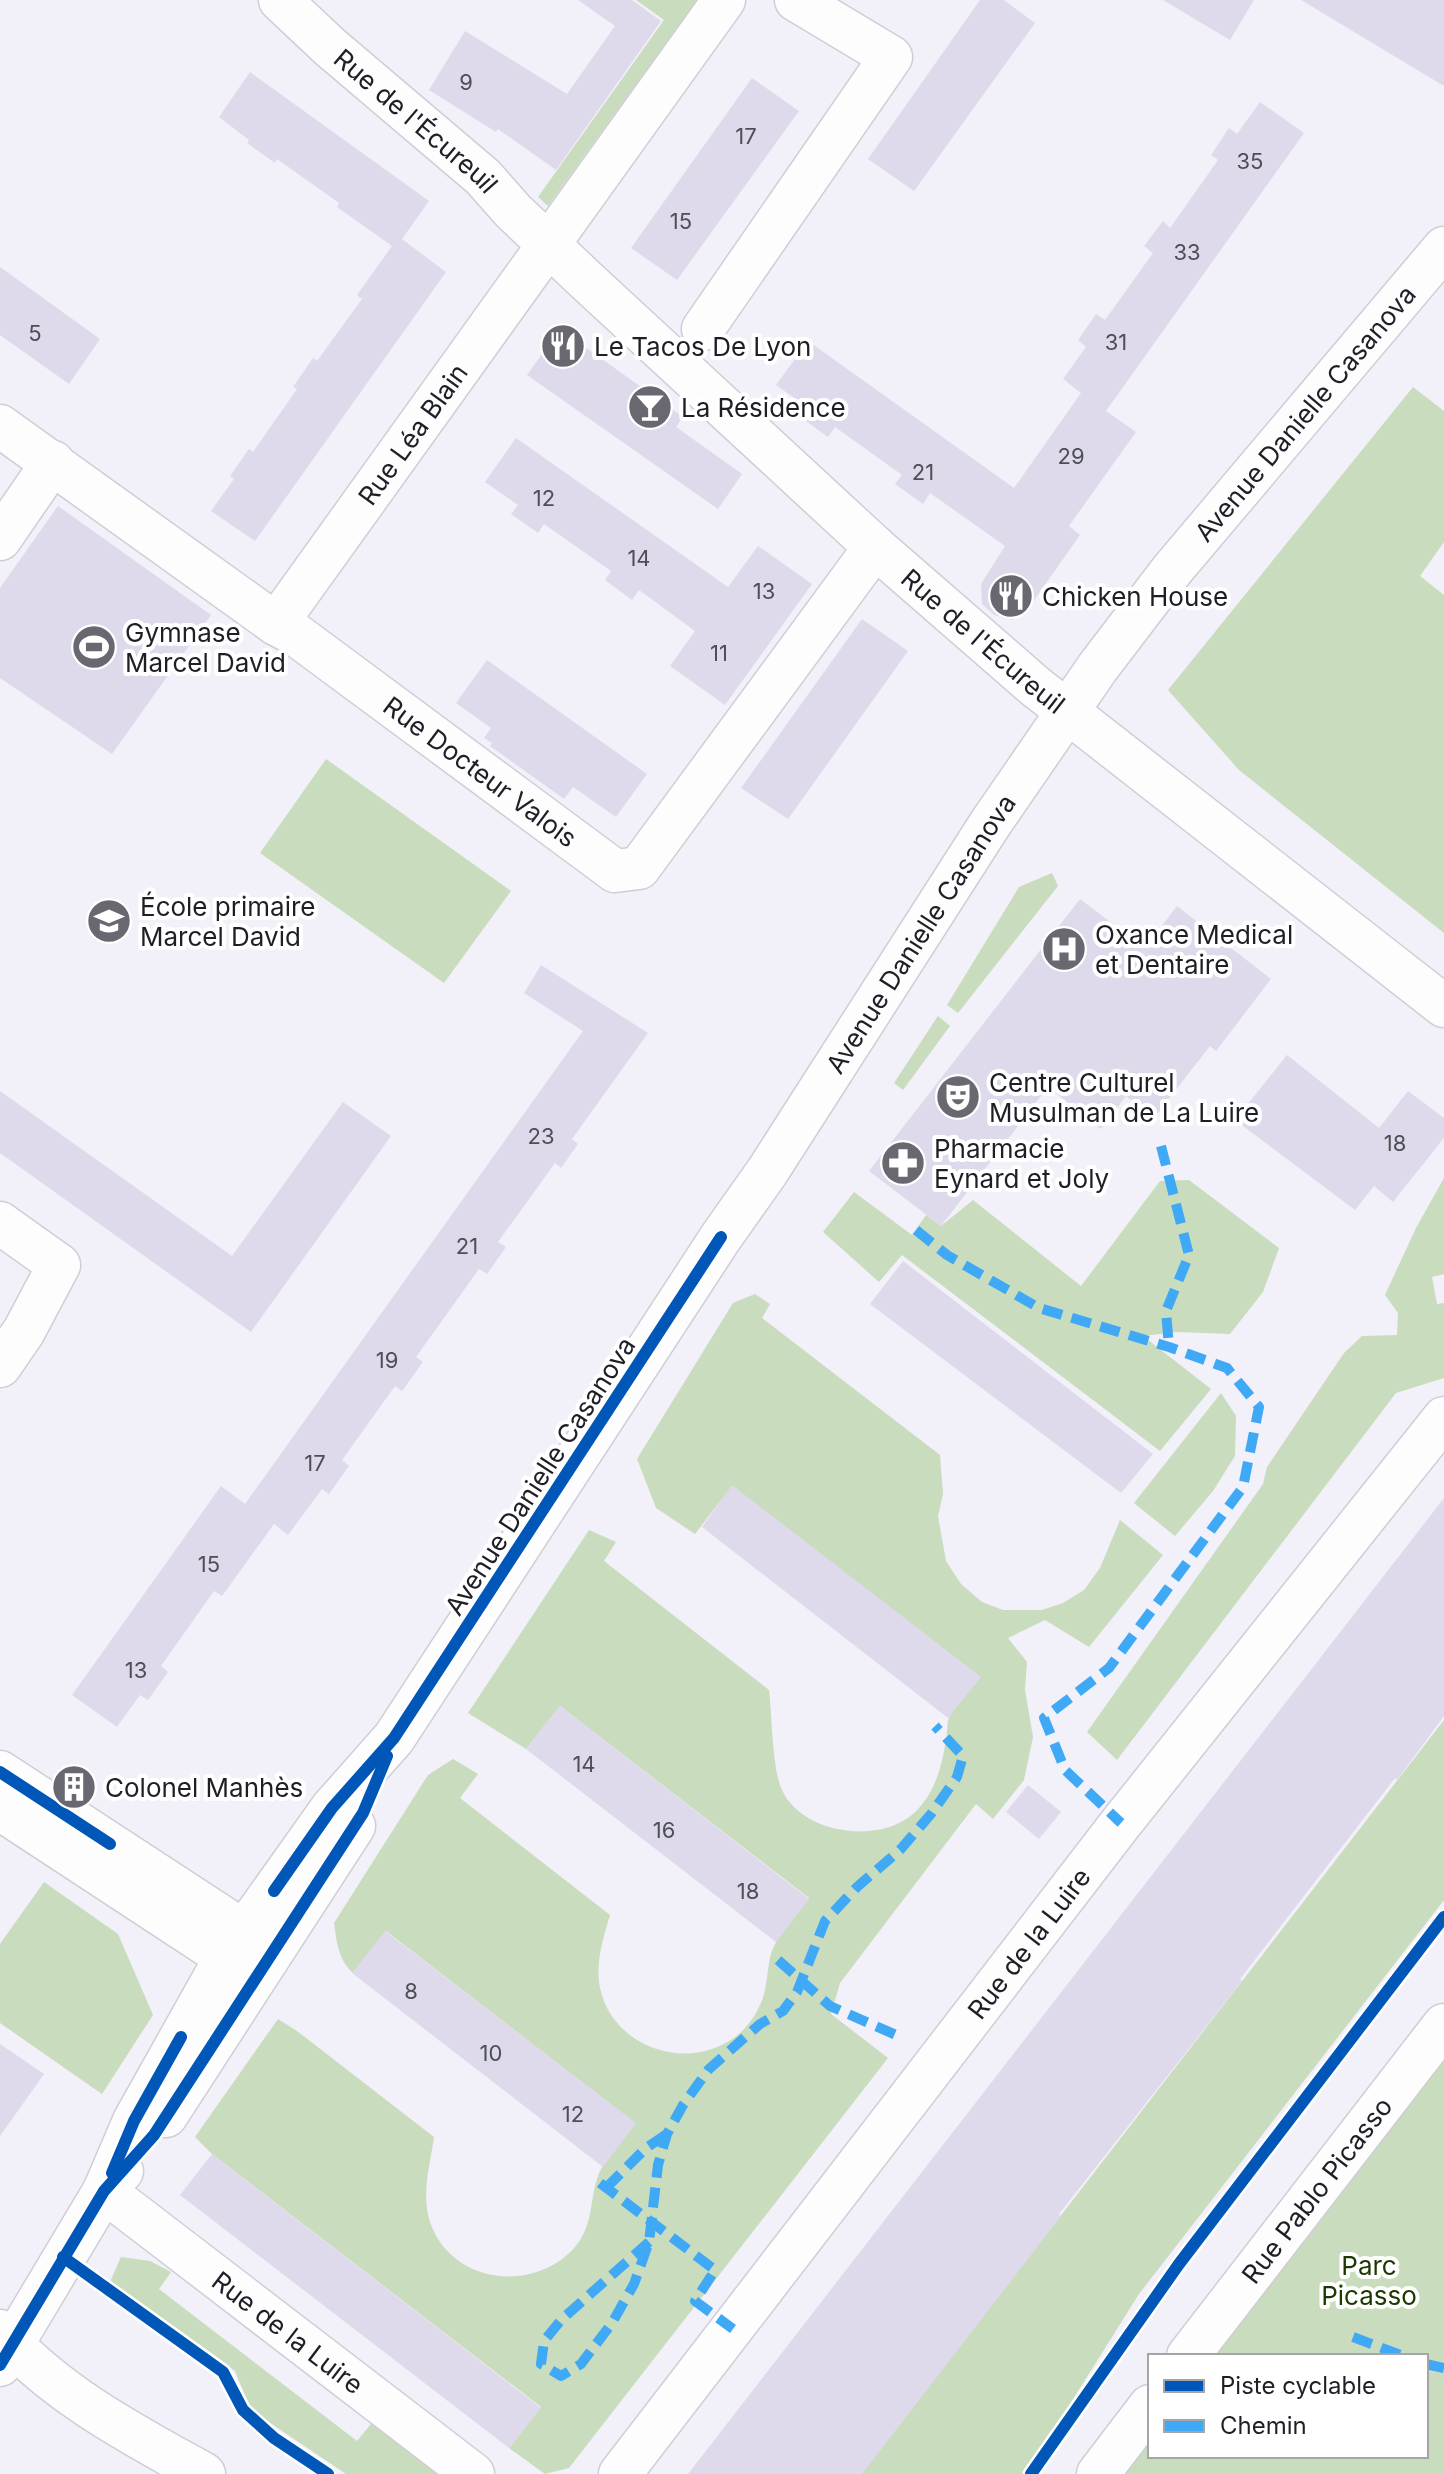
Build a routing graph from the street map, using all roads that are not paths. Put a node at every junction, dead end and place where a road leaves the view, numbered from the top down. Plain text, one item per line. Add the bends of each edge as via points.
1 (280, 0) edge
2 (724, 0) edge
3 (796, 0) edge
4 (550, 245) junction
5 (1444, 248) edge
6 (703, 329) dead end
7 (0, 426) edge
8 (53, 462) junction
9 (0, 539) edge
10 (875, 547) junction
11 (276, 624) junction
12 (1066, 712) junction
13 (1444, 1006) edge
14 (0, 1223) edge
15 (0, 1366) edge
16 (1444, 1418) edge
17 (0, 1772) edge
18 (0, 1809) edge
19 (250, 1954) junction
20 (1444, 2025) edge
21 (104, 2191) junction
22 (4, 2347) edge
23 (1190, 2354) edge
24 (1148, 2409) edge
25 (204, 2474) edge
26 (473, 2474) edge
27 (620, 2474) edge
28 (1098, 2474) edge

1 - 4 street, Rue de l'Écureuil via 483,177
2 - 4 street
3 - 6 street via 891,57
4 - 10 street, Rue de l'Écureuil
4 - 11 street, Rue Léa Blain
5 - 12 street, Avenue Danielle Casanova via 1172,570
7 - 8 street, Rue Docteur Valois
8 - 9 street
8 - 11 street, Rue Docteur Valois
10 - 11 street, Rue Docteur Valois via 639,868 615,871
10 - 12 street, Rue de l'Écureuil
12 - 13 street, Rue de l'Écureuil
12 - 19 street, Avenue Danielle Casanova via 394,1738 363,1813
14 - 15 street via 59,1265
16 - 27 street, Rue de la Luire via 1121,1823
17 - 19 street
18 - 19 street
19 - 21 street, Avenue Danielle Casanova via 154,2135
20 - 23 street, Rue Pablo Picasso
21 - 22 street, Avenue Danielle Casanova
21 - 26 street, Rue de la Luire
22 - 25 street via 100,2416
24 - 28 street

